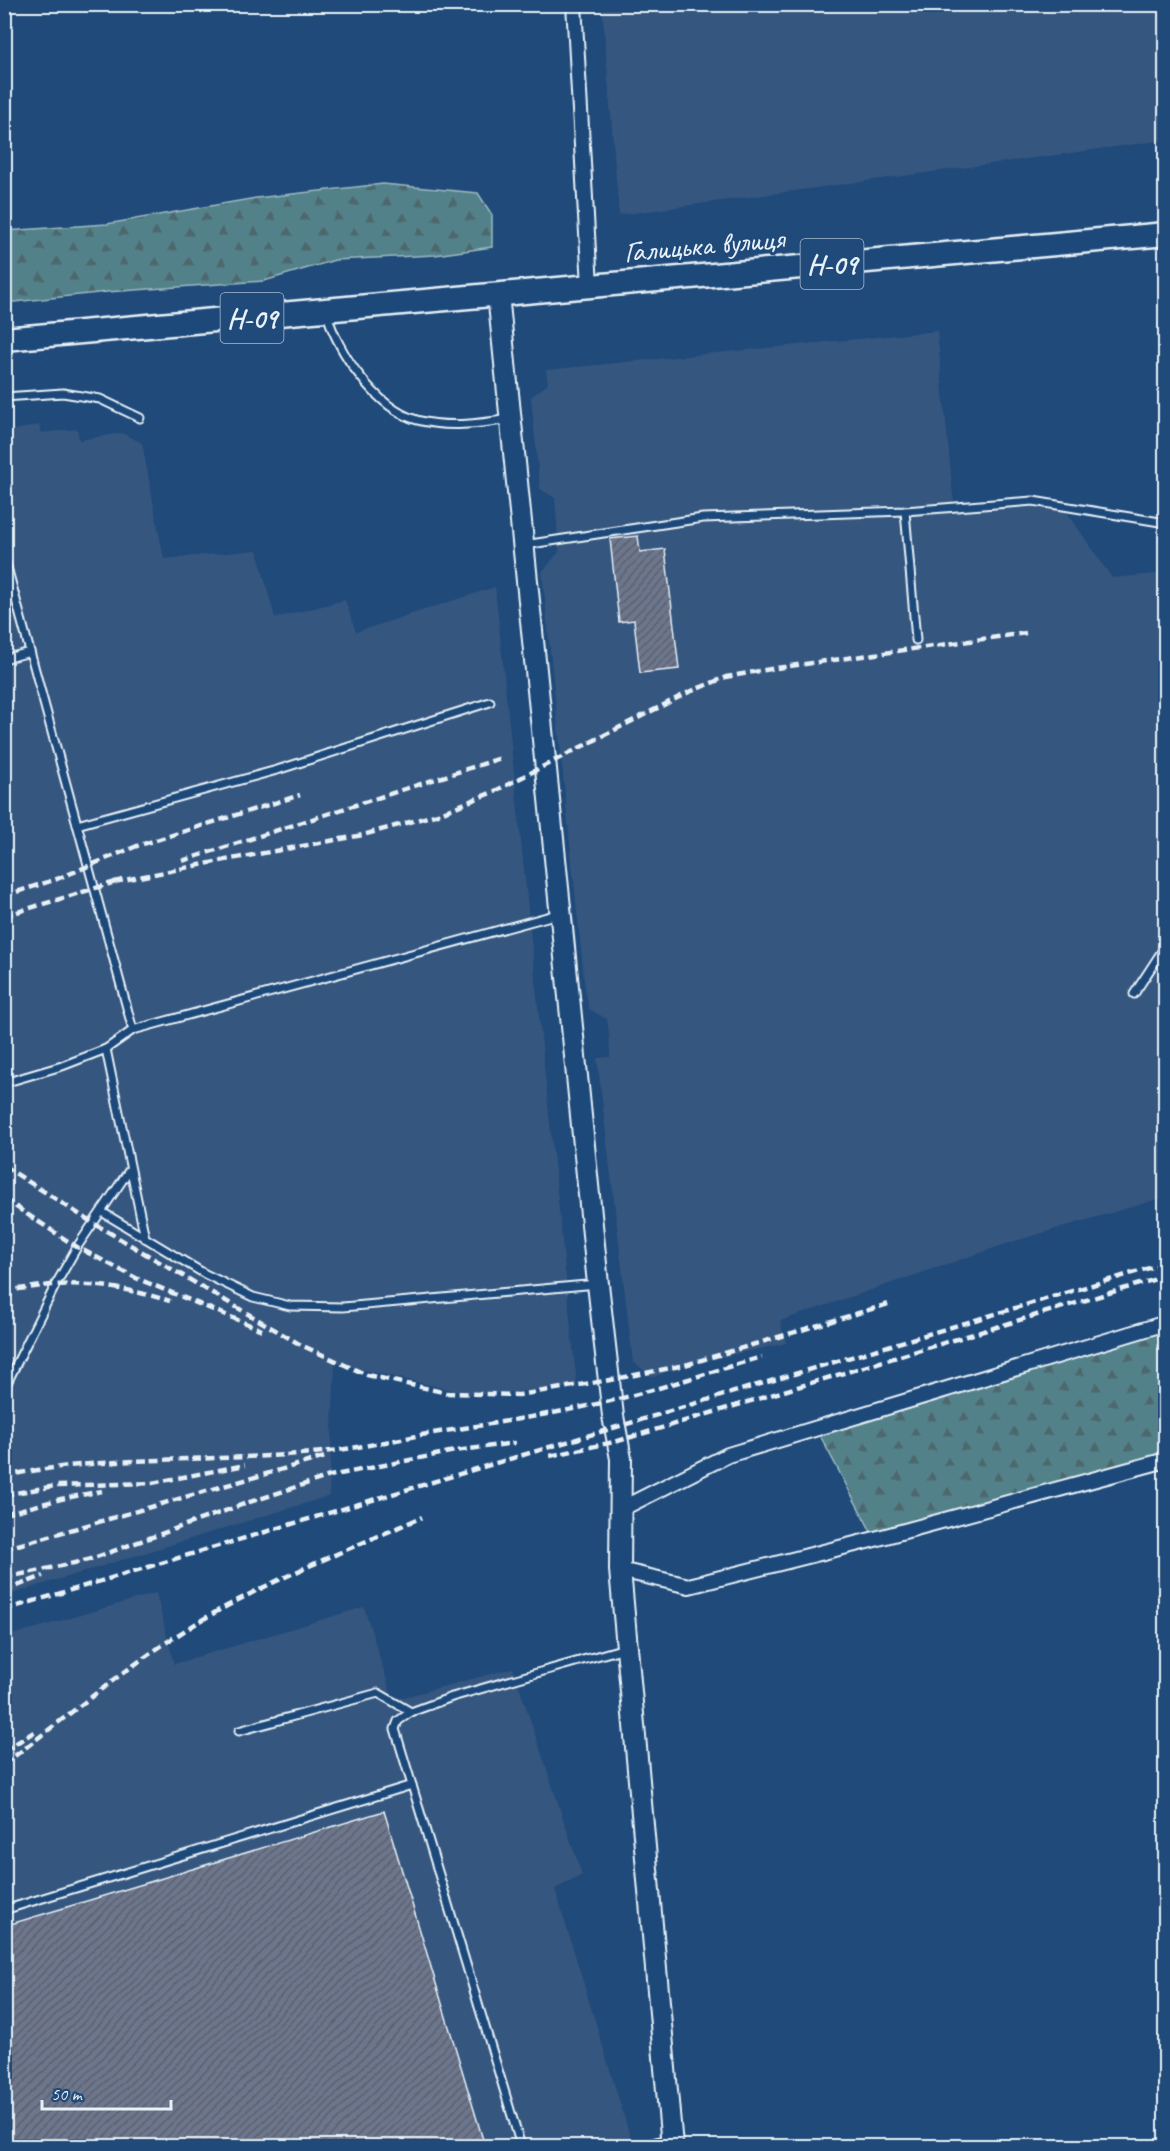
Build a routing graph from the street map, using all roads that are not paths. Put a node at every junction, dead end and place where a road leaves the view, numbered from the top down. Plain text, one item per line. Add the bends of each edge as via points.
1 (574, 4) edge
2 (1166, 234) edge
3 (590, 286) junction
4 (498, 294) junction
5 (327, 311) junction
6 (4, 339) edge
7 (4, 397) edge
8 (140, 417) dead end
9 (512, 419) junction
10 (905, 511) junction
11 (1166, 523) edge
12 (524, 545) junction
13 (4, 556) edge
14 (916, 640) dead end
15 (30, 652) junction
16 (4, 659) edge
17 (490, 702) dead end
18 (77, 825) junction
19 (560, 914) junction
20 (1166, 945) edge
21 (1134, 994) dead end
22 (133, 1030) junction
23 (106, 1049) junction
24 (4, 1083) edge
25 (130, 1169) junction
26 (102, 1212) junction
27 (145, 1238) junction
28 (598, 1284) junction
29 (1166, 1323) edge
30 (4, 1389) edge
31 (1166, 1460) edge
32 (621, 1509) junction
33 (620, 1570) junction
34 (626, 1648) junction
35 (411, 1712) junction
36 (239, 1731) dead end
37 (412, 1785) junction
38 (4, 1910) edge
39 (672, 2142) edge
40 (521, 2146) edge
41 (643, 2146) edge

1 - 3 street
2 - 3 main road, Галицька вулиця / Н-09
3 - 4 main road, Галицька вулиця / Н-09
4 - 5 main road, Н-09
4 - 9 street
5 - 6 main road, Н-09
5 - 9 lane via 340,348 366,384 389,405 413,419 451,425
7 - 8 lane via 63,393 100,399
9 - 12 street
10 - 11 lane via 1033,501
10 - 12 lane via 703,518
10 - 14 lane
12 - 19 street
13 - 15 lane
15 - 16 lane
15 - 18 lane
17 - 18 lane via 277,770
18 - 22 lane
19 - 22 lane
19 - 28 street
20 - 21 lane
22 - 23 lane
23 - 24 lane
23 - 25 lane
25 - 26 lane
25 - 27 lane
26 - 27 lane
26 - 30 lane via 56,1284
27 - 28 lane via 253,1297 290,1306 343,1306
28 - 32 street via 621,1459
29 - 32 street via 728,1455
31 - 33 street via 689,1586
32 - 33 street
33 - 34 street
34 - 35 lane
34 - 39 street
35 - 36 lane via 378,1694
35 - 37 lane via 398,1721 395,1729
37 - 38 lane
37 - 40 lane
39 - 41 lane

